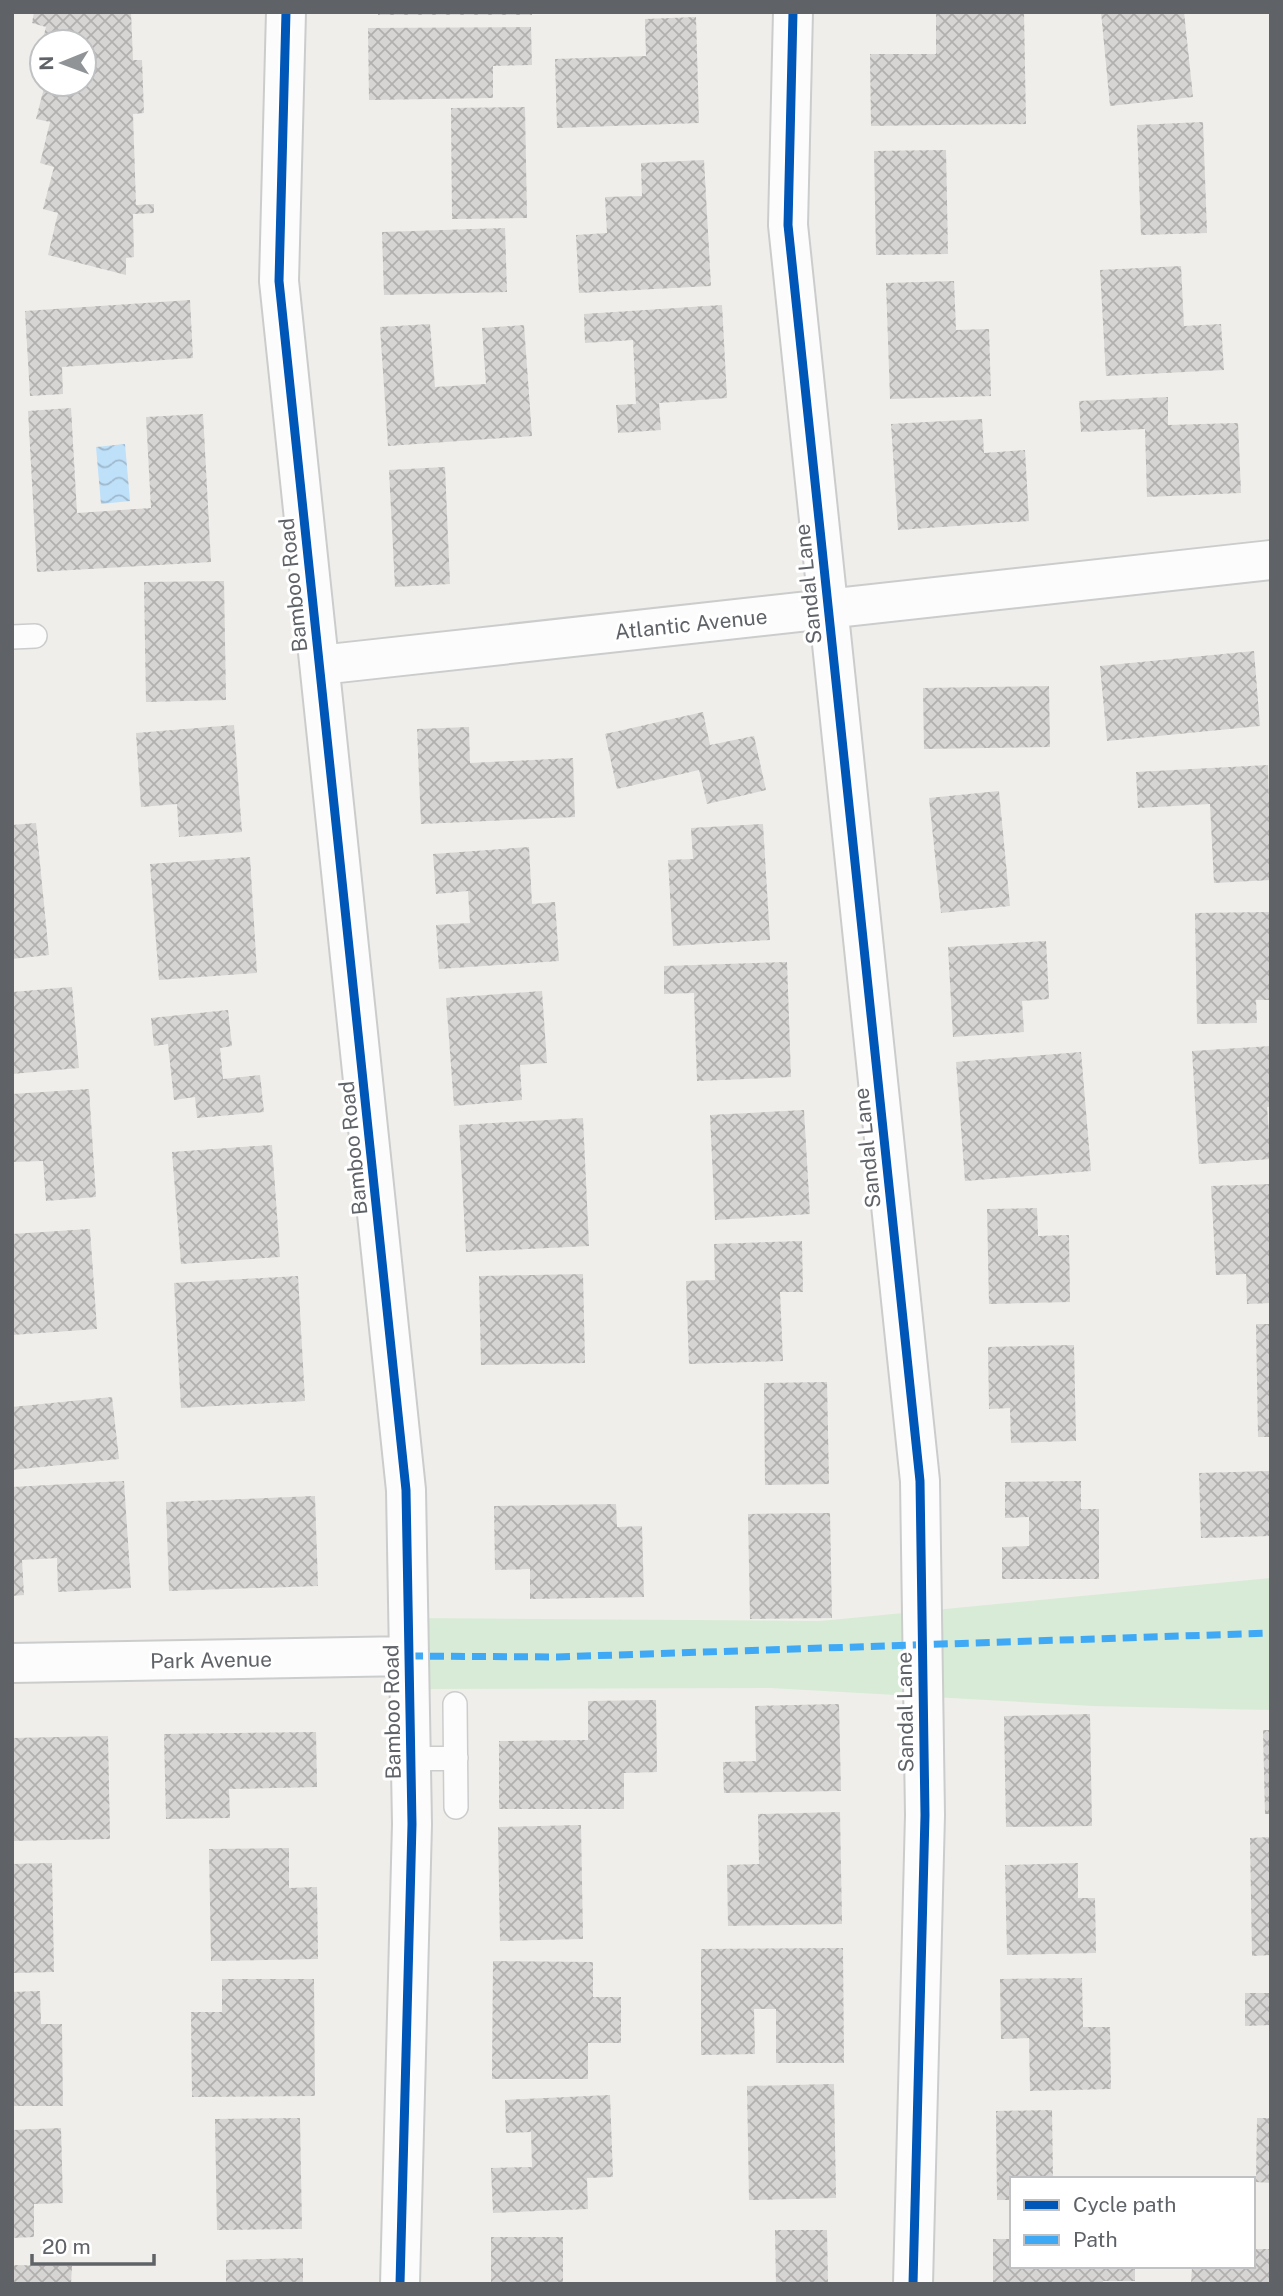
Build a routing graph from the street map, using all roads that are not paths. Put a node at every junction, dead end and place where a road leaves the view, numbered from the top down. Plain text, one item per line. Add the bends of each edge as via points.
1 (286, 12) edge
2 (793, 12) edge
3 (1271, 560) edge
4 (828, 609) junction
5 (320, 665) junction
6 (409, 1656) junction
7 (12, 1663) edge
8 (455, 1704) dead end
9 (456, 1758) junction
10 (411, 1759) junction
11 (456, 1807) dead end
12 (400, 2284) edge
13 (913, 2284) edge

1 - 5 street, Bamboo Road via 279,281
2 - 4 street, Sandal Lane via 788,225
3 - 4 street, Atlantic Avenue
4 - 5 street, Atlantic Avenue
4 - 13 street, Sandal Lane via 920,1481 925,1815
5 - 6 street, Bamboo Road via 406,1490
6 - 7 street, Park Avenue
6 - 10 street, Bamboo Road
8 - 9 lane
9 - 10 lane
9 - 11 lane
10 - 12 street, Bamboo Road

